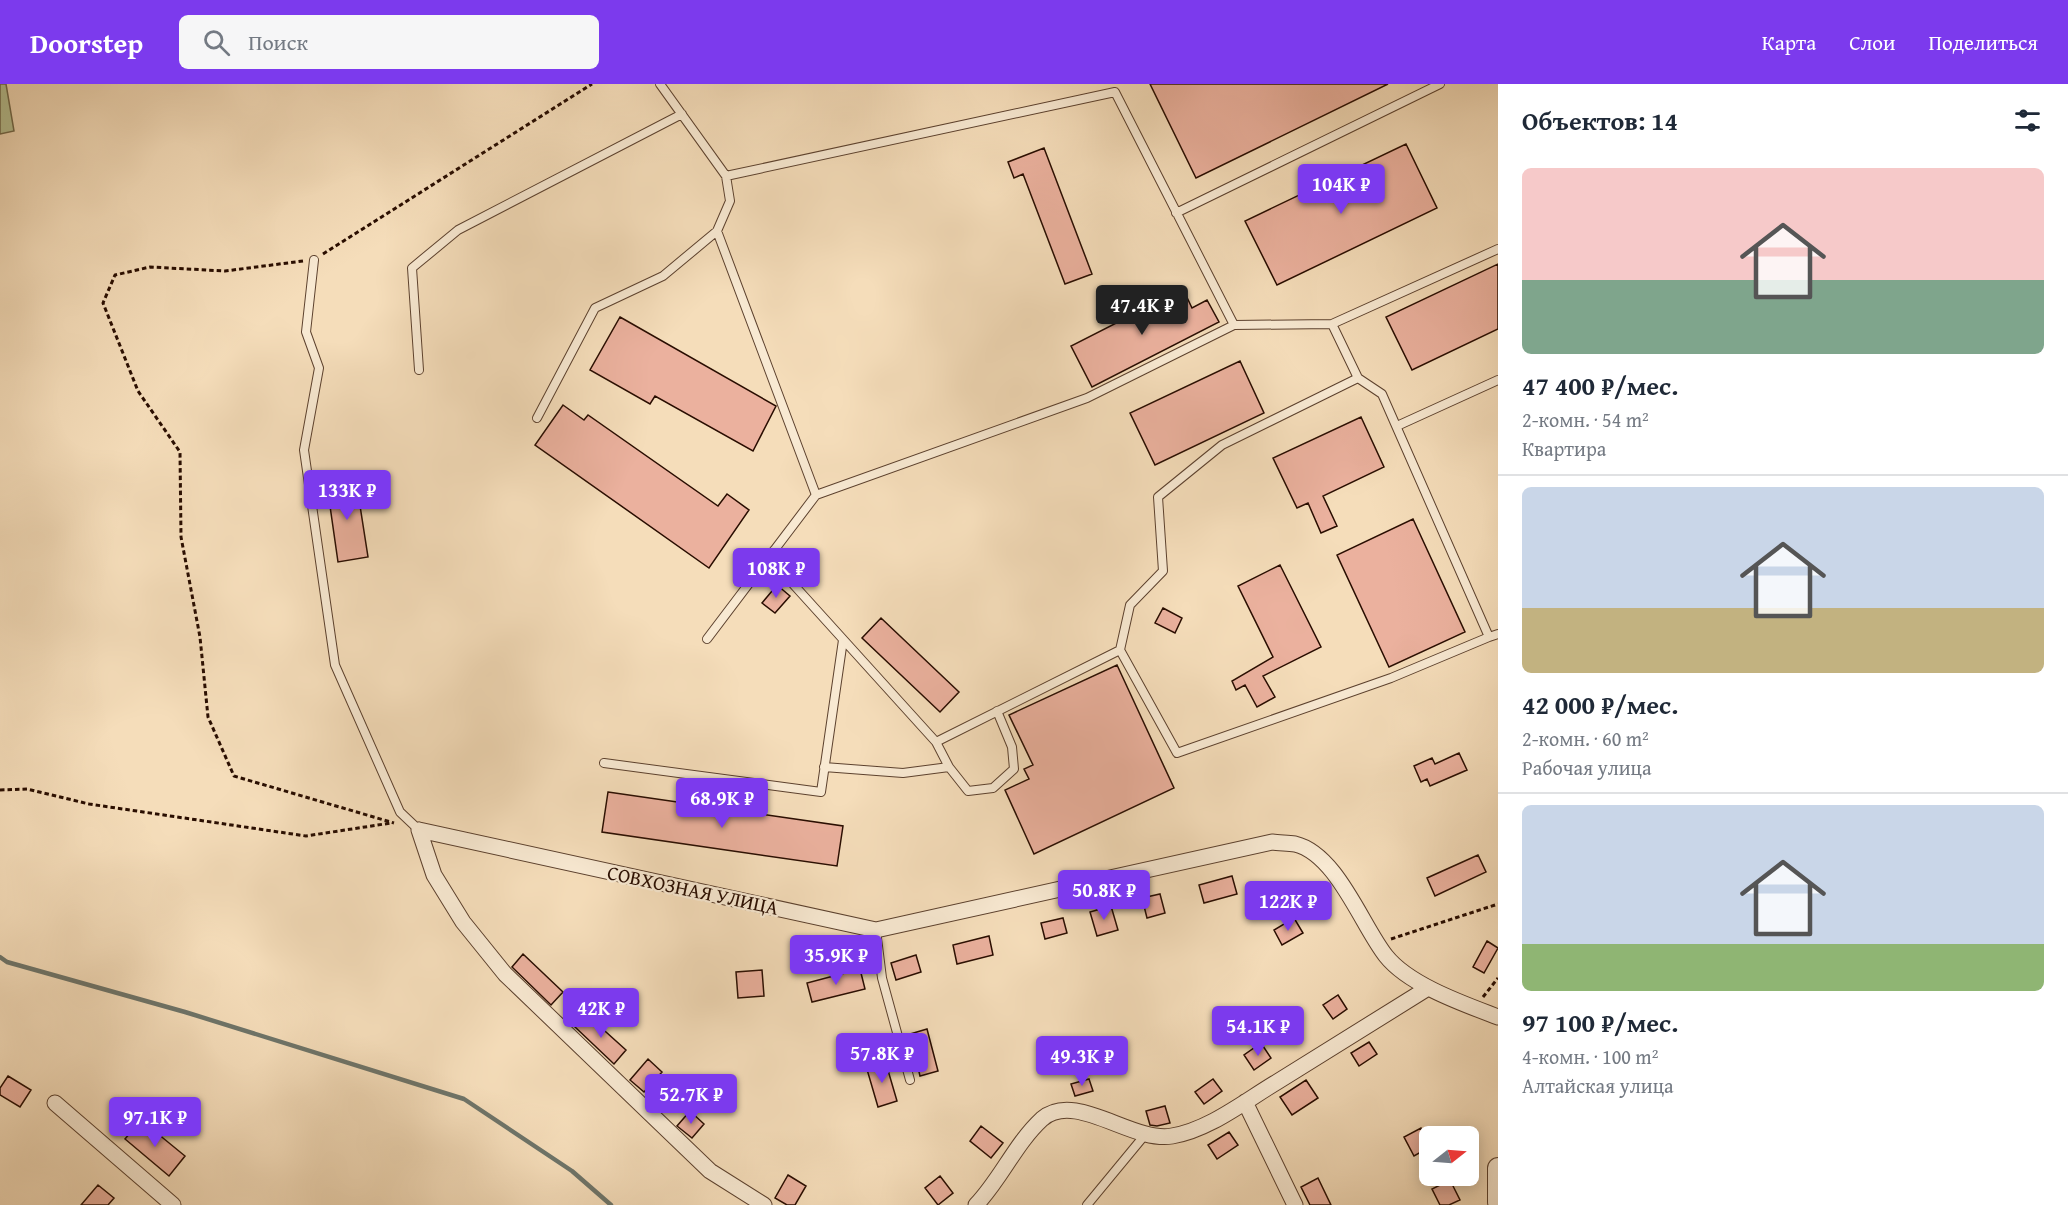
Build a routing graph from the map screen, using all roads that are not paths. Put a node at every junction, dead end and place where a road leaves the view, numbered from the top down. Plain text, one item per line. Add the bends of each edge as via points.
1 (660, 84) edge
2 (1440, 84) edge
3 (1116, 88) edge
4 (682, 114) junction
5 (726, 176) junction
6 (1176, 213) junction
7 (717, 231) junction
8 (1498, 249) edge
9 (314, 260) road end
10 (1332, 324) junction
11 (1234, 325) junction
12 (419, 370) dead end
13 (1358, 378) junction
14 (1498, 380) edge
15 (537, 418) dead end
16 (1396, 426) junction
17 (816, 495) junction
18 (774, 550) junction
19 (1498, 634) edge
20 (1489, 638) junction
21 (706, 639) dead end
22 (843, 640) junction
23 (1120, 650) junction
24 (997, 711) junction
25 (936, 742) junction
26 (604, 763) dead end
27 (824, 767) junction
28 (949, 767) junction
29 (419, 830) junction
30 (876, 930) junction
31 (1428, 988) junction
32 (1498, 1017) edge
33 (910, 1080) dead end
34 (1245, 1102) junction
35 (55, 1103) dead end
36 (1144, 1136) junction
37 (1498, 1168) edge
38 (1498, 1202) edge
39 (173, 1205) edge
40 (764, 1205) edge
41 (975, 1205) edge
42 (1087, 1205) edge
43 (1295, 1205) edge

1 - 4 lane
2 - 6 lane
3 - 5 lane
3 - 6 lane
4 - 5 lane
4 - 12 lane via 458,230 412,268
5 - 7 lane via 730,201
6 - 11 lane
7 - 15 lane via 663,276 594,308
7 - 17 lane
8 - 10 lane
9 - 29 lane via 306,332 319,368 304,450 335,665 400,812
10 - 11 lane
10 - 13 lane
11 - 17 lane via 1087,398
13 - 16 lane via 1382,394
13 - 23 lane via 1222,445 1158,497 1163,571 1130,605
14 - 16 lane
16 - 20 lane
17 - 18 lane
18 - 21 lane
18 - 22 lane via 793,584
19 - 20 lane
20 - 23 lane via 1391,678 1177,753
22 - 25 lane
22 - 27 lane
23 - 24 lane
24 - 25 lane
24 - 28 lane via 1012,747 1014,769 993,788 968,791
25 - 28 lane
26 - 27 lane via 821,792
27 - 28 lane via 903,773
29 - 30 street, СОВХОЗНАЯ УЛИЦА
29 - 40 street via 435,875 463,922 505,974 710,1171
30 - 31 street, СОВХОЗНАЯ УЛИЦА via 1272,842 1296,844 1317,857 1354,900 1386,957
30 - 33 lane via 882,978
31 - 32 street, СОВХОЗНАЯ УЛИЦА
31 - 34 street
34 - 36 street via 1208,1123 1172,1136
34 - 43 street
35 - 39 street
36 - 41 street via 1074,1109 1045,1117 1020,1142 992,1188
36 - 42 lane
37 - 38 street

